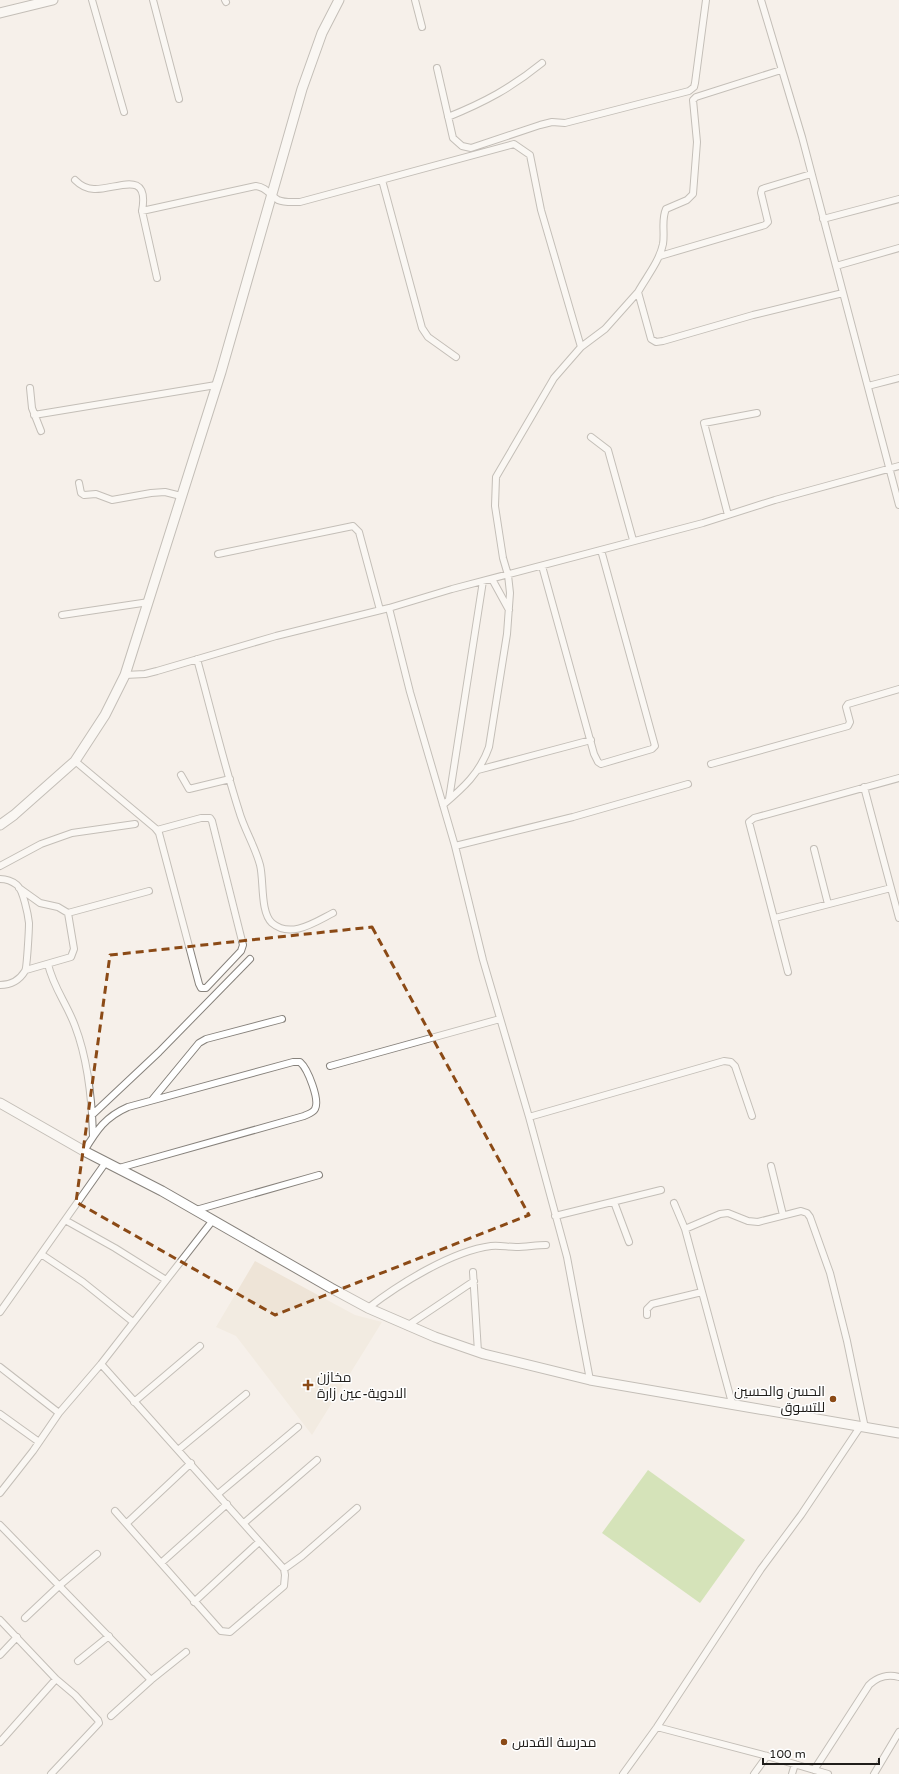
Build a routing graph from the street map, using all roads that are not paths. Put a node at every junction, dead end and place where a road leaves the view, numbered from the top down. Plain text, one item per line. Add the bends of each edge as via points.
1 (53, 0) edge
2 (92, 0) edge
3 (153, 0) edge
4 (339, 0) edge
5 (415, 0) edge
6 (706, 0) edge
7 (761, 0) edge
8 (0, 13) edge
9 (422, 27) dead end
10 (542, 63) dead end
11 (437, 68) dead end
12 (781, 70) junction
13 (179, 99) dead end
14 (124, 112) dead end
15 (448, 117) junction
16 (811, 174) junction
17 (75, 180) dead end
18 (382, 180) junction
19 (272, 194) junction
20 (899, 199) edge
21 (142, 211) junction
22 (823, 219) junction
23 (899, 248) edge
24 (660, 256) junction
25 (836, 266) junction
26 (157, 278) dead end
27 (638, 292) junction
28 (843, 293) junction
29 (581, 347) junction
30 (456, 357) dead end
31 (899, 378) edge
32 (216, 385) junction
33 (868, 386) junction
34 (30, 388) dead end
35 (757, 413) dead end
36 (34, 415) junction
37 (41, 431) dead end
38 (591, 437) dead end
39 (899, 466) edge
40 (889, 468) junction
41 (79, 483) dead end
42 (181, 496) junction
43 (899, 505) edge
44 (728, 515) junction
45 (633, 540) junction
46 (601, 550) junction
47 (218, 554) dead end
48 (542, 566) junction
49 (508, 575) junction
50 (492, 579) junction
51 (483, 581) junction
52 (149, 602) junction
53 (389, 608) junction
54 (380, 610) junction
55 (509, 610) junction
56 (62, 615) dead end
57 (197, 659) junction
58 (125, 675) junction
59 (899, 689) edge
60 (591, 740) junction
61 (74, 761) junction
62 (711, 764) dead end
63 (478, 770) junction
64 (181, 774) dead end
65 (899, 778) edge
66 (230, 779) junction
67 (688, 784) dead end
68 (864, 787) junction
69 (449, 799) junction
70 (443, 805) junction
71 (135, 824) dead end
72 (0, 825) edge
73 (157, 830) junction
74 (455, 846) junction
75 (814, 849) dead end
76 (0, 866) edge
77 (0, 879) edge
78 (19, 888) junction
79 (891, 888) junction
80 (149, 891) dead end
81 (828, 904) junction
82 (333, 912) dead end
83 (68, 913) junction
84 (775, 918) junction
85 (899, 918) edge
86 (250, 959) dead end
87 (48, 964) junction
88 (26, 970) junction
89 (788, 972) dead end
90 (0, 985) edge
91 (282, 1019) dead end
92 (500, 1019) junction
93 (330, 1066) dead end
94 (152, 1100) junction
95 (0, 1103) edge
96 (92, 1115) junction
97 (752, 1116) dead end
98 (529, 1117) junction
99 (93, 1136) junction
100 (84, 1151) junction
101 (106, 1162) junction
102 (771, 1166) dead end
103 (119, 1168) junction
104 (319, 1175) dead end
105 (661, 1190) dead end
106 (614, 1202) junction
107 (674, 1203) dead end
108 (196, 1210) junction
109 (783, 1215) junction
110 (555, 1216) junction
111 (65, 1220) junction
112 (213, 1220) junction
113 (685, 1229) junction
114 (629, 1242) dead end
115 (546, 1245) dead end
116 (41, 1254) junction
117 (473, 1272) dead end
118 (166, 1280) junction
119 (474, 1281) junction
120 (702, 1292) junction
121 (368, 1308) junction
122 (0, 1312) edge
123 (647, 1315) dead end
124 (133, 1322) junction
125 (407, 1326) junction
126 (200, 1346) dead end
127 (478, 1352) junction
128 (101, 1364) junction
129 (0, 1367) edge
130 (590, 1380) junction
131 (246, 1394) dead end
132 (134, 1402) junction
133 (732, 1403) junction
134 (59, 1413) junction
135 (0, 1414) edge
136 (298, 1427) dead end
137 (862, 1428) junction
138 (899, 1433) edge
139 (39, 1442) junction
140 (178, 1450) junction
141 (317, 1460) dead end
142 (191, 1463) junction
143 (1, 1489) edge
144 (218, 1494) junction
145 (227, 1504) junction
146 (357, 1508) dead end
147 (115, 1511) dead end
148 (127, 1522) junction
149 (244, 1523) junction
150 (0, 1525) edge
151 (259, 1542) junction
152 (97, 1554) dead end
153 (161, 1563) junction
154 (284, 1569) junction
155 (60, 1585) junction
156 (194, 1602) junction
157 (25, 1618) dead end
158 (0, 1620) edge
159 (109, 1636) junction
160 (16, 1637) junction
161 (186, 1652) dead end
162 (0, 1655) edge
163 (78, 1661) dead end
164 (899, 1677) edge
165 (56, 1679) junction
166 (151, 1680) junction
167 (111, 1716) dead end
168 (657, 1727) junction
169 (899, 1732) edge
170 (0, 1742) edge
171 (768, 1756) junction
172 (795, 1764) junction
173 (814, 1770) junction
174 (51, 1774) edge
175 (624, 1774) edge
176 (754, 1774) edge
177 (792, 1774) edge
178 (828, 1774) edge
179 (874, 1774) edge

1 - 8 main road
2 - 14 street
3 - 13 street
4 - 19 main road via 312,59
5 - 9 street
6 - 15 street via 695,83 689,91 565,123 552,122 540,125 471,148 462,146 453,138
7 - 12 street
10 - 15 street via 488,100
11 - 15 street
12 - 16 street
12 - 24 street via 696,97 694,100 697,142 693,194 687,200 666,209 663,214
16 - 22 street
16 - 24 street via 762,189 768,222 765,225
17 - 21 street via 92,189 122,184 136,186 145,198
18 - 19 street via 300,202 285,202
18 - 29 street via 512,144 528,152 543,216
18 - 30 street via 422,328 428,337
19 - 21 street via 256,186
19 - 32 main road
20 - 22 street
21 - 26 street
22 - 25 street
23 - 25 street
24 - 27 street
25 - 28 street
27 - 28 street via 651,338 656,342
27 - 29 street via 605,329
28 - 33 street
29 - 49 street via 554,378 496,477 495,506
31 - 33 street
32 - 36 street
32 - 42 main road
33 - 40 street
34 - 36 street
35 - 44 street via 704,423
36 - 37 street
38 - 45 street via 608,450
39 - 40 street
40 - 43 street
40 - 44 street
41 - 42 street via 84,495 96,494 109,500 159,492
42 - 52 main road
44 - 45 street
45 - 46 street
46 - 48 street
46 - 60 street via 655,746 601,764 596,758
47 - 54 street via 353,526 360,532
48 - 49 street
48 - 60 street
49 - 50 street
49 - 55 street
50 - 51 street
50 - 55 street
51 - 53 street
51 - 69 street
52 - 56 street
52 - 58 main road
53 - 54 street
53 - 70 street
54 - 57 street
55 - 63 street via 489,747
57 - 58 street via 145,674
57 - 66 street
58 - 61 main road via 89,742
59 - 62 street via 848,704 848,726
60 - 63 street
61 - 72 main road
61 - 73 street
63 - 69 street via 466,786
64 - 66 street via 189,789
65 - 68 street
66 - 82 street via 239,813 260,866 269,920 286,931 300,928
67 - 74 street
68 - 79 street
68 - 84 street via 754,818 749,822
69 - 70 street
70 - 74 street
71 - 76 street via 72,833 41,844
73 - 73 street via 199,984 201,988 206,988 241,951 243,945 212,821 210,818 201,818
74 - 92 street
75 - 81 street
77 - 78 street via 7,879
78 - 83 street via 40,903 58,907
78 - 88 street via 29,922
79 - 81 street
79 - 85 street
80 - 83 street
81 - 84 street
83 - 87 street via 74,945 73,954
84 - 89 street
86 - 96 street via 159,1052
87 - 88 street
87 - 96 street via 56,989 73,1020 81,1044
88 - 90 street via 16,982
91 - 94 street via 199,1043
92 - 93 street
92 - 98 street
94 - 99 street via 114,1112
94 - 103 street via 300,1062 308,1072 316,1108 304,1116
95 - 100 main road
96 - 99 street
97 - 98 street via 734,1066 731,1062 724,1061
98 - 110 street
99 - 100 street
100 - 101 main road
101 - 103 main road
101 - 111 street
102 - 109 street
103 - 108 main road
104 - 108 street
105 - 106 street
106 - 110 street
106 - 114 street
107 - 113 street
108 - 112 main road
109 - 113 street via 758,1222 728,1213 720,1214
109 - 137 street via 801,1211 810,1217 834,1288 847,1341
110 - 130 street via 567,1257
111 - 116 street
111 - 118 street
112 - 118 street
112 - 121 main road
113 - 120 street
115 - 121 street via 493,1246 477,1249 428,1269
116 - 122 street
116 - 124 street via 83,1282
117 - 119 street
118 - 124 street
119 - 125 street
119 - 127 street
120 - 123 street via 652,1304 647,1309
120 - 133 street
121 - 125 main road
124 - 128 street
125 - 127 main road
126 - 132 street
127 - 130 main road
128 - 132 street
128 - 134 street
129 - 134 street
130 - 133 main road
131 - 140 street
132 - 140 street
133 - 137 main road
134 - 139 street
135 - 139 street
136 - 144 street
137 - 138 main road
137 - 168 street via 761,1569
139 - 143 street
140 - 142 street
141 - 149 street
142 - 144 street
142 - 148 street
144 - 145 street
145 - 149 street
145 - 153 street
146 - 154 street
147 - 148 street
148 - 153 street
149 - 151 street
150 - 155 street
151 - 154 street
151 - 156 street
152 - 155 street
153 - 156 street
154 - 156 street via 284,1586 230,1632 221,1631
155 - 157 street
155 - 159 street
158 - 160 street
159 - 163 street
159 - 166 street
160 - 162 street
160 - 165 street
161 - 166 street
164 - 173 street via 885,1675 869,1685
165 - 170 street
165 - 174 street via 75,1695 99,1723
166 - 167 street
168 - 171 street
168 - 175 street
169 - 179 street
171 - 172 street
171 - 176 street
172 - 173 street
172 - 177 street
173 - 178 street

